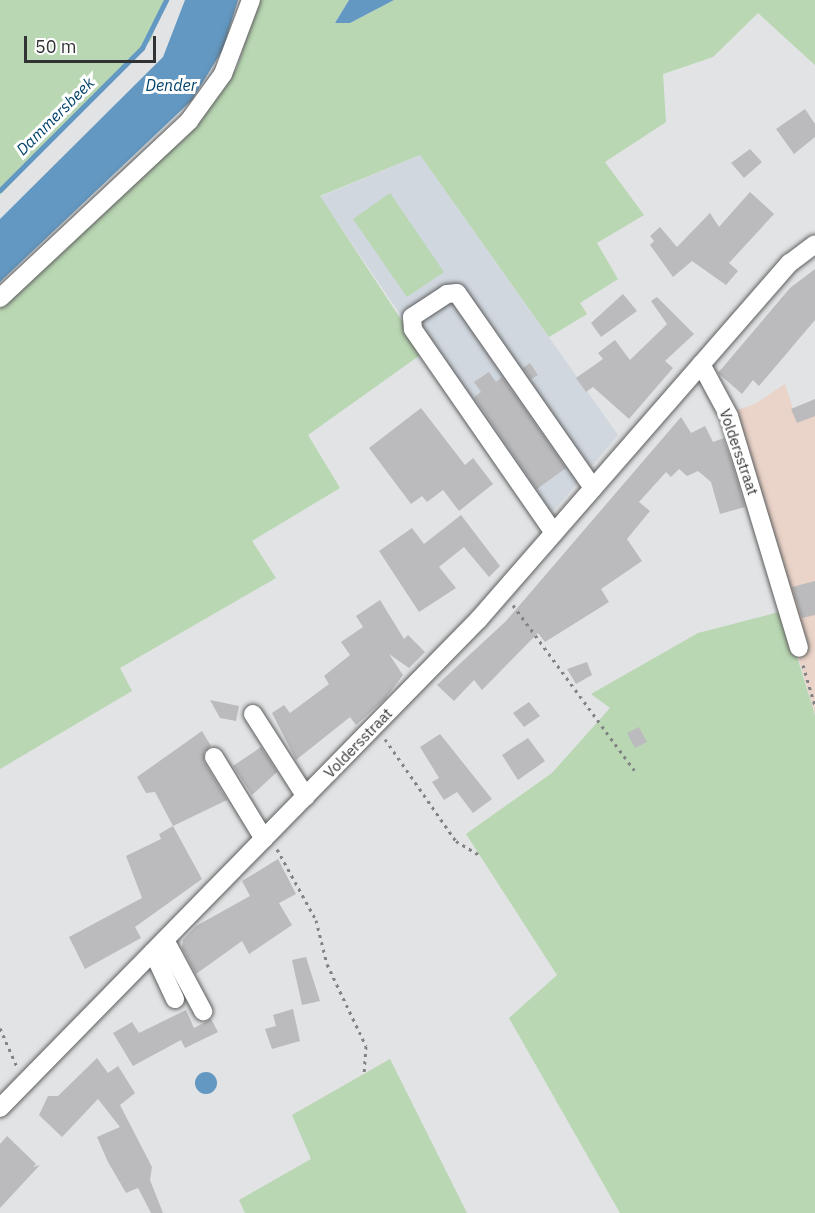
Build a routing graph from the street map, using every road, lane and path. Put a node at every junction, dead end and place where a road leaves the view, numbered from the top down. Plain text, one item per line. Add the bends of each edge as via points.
1 (252, 0) edge
2 (815, 244) edge
3 (0, 298) edge
4 (701, 364) junction
5 (593, 488) junction
6 (554, 533) junction
7 (503, 592) junction
8 (799, 648) joint
9 (815, 706) edge
10 (253, 714) dead end
11 (375, 725) junction
12 (286, 749) dead end
13 (214, 757) dead end
14 (634, 770) dead end
15 (310, 792) junction
16 (267, 837) junction
17 (479, 855) dead end
18 (159, 946) junction
19 (175, 999) dead end
20 (203, 1011) dead end
21 (0, 1028) edge
22 (364, 1074) dead end
23 (25, 1081) junction
24 (0, 1108) edge

1 - 3 street via 223,74 195,114
2 - 4 street, Voldersstraat via 790,262
4 - 5 street, Voldersstraat
4 - 8 street, Voldersstraat via 729,416
5 - 6 street, Voldersstraat
5 - 6 street via 462,298 447,294 412,316 413,329
6 - 7 street, Voldersstraat
7 - 11 street, Voldersstraat
7 - 14 path
8 - 9 path
10 - 15 street
11 - 15 street, Voldersstraat
11 - 17 path via 456,841
12 - 15 street
13 - 16 street
15 - 16 street, Voldersstraat
16 - 18 street, Voldersstraat
16 - 22 path via 316,920 327,964 366,1046
18 - 19 street
18 - 20 street
18 - 23 street, Voldersstraat
21 - 23 path
23 - 24 street, Voldersstraat

